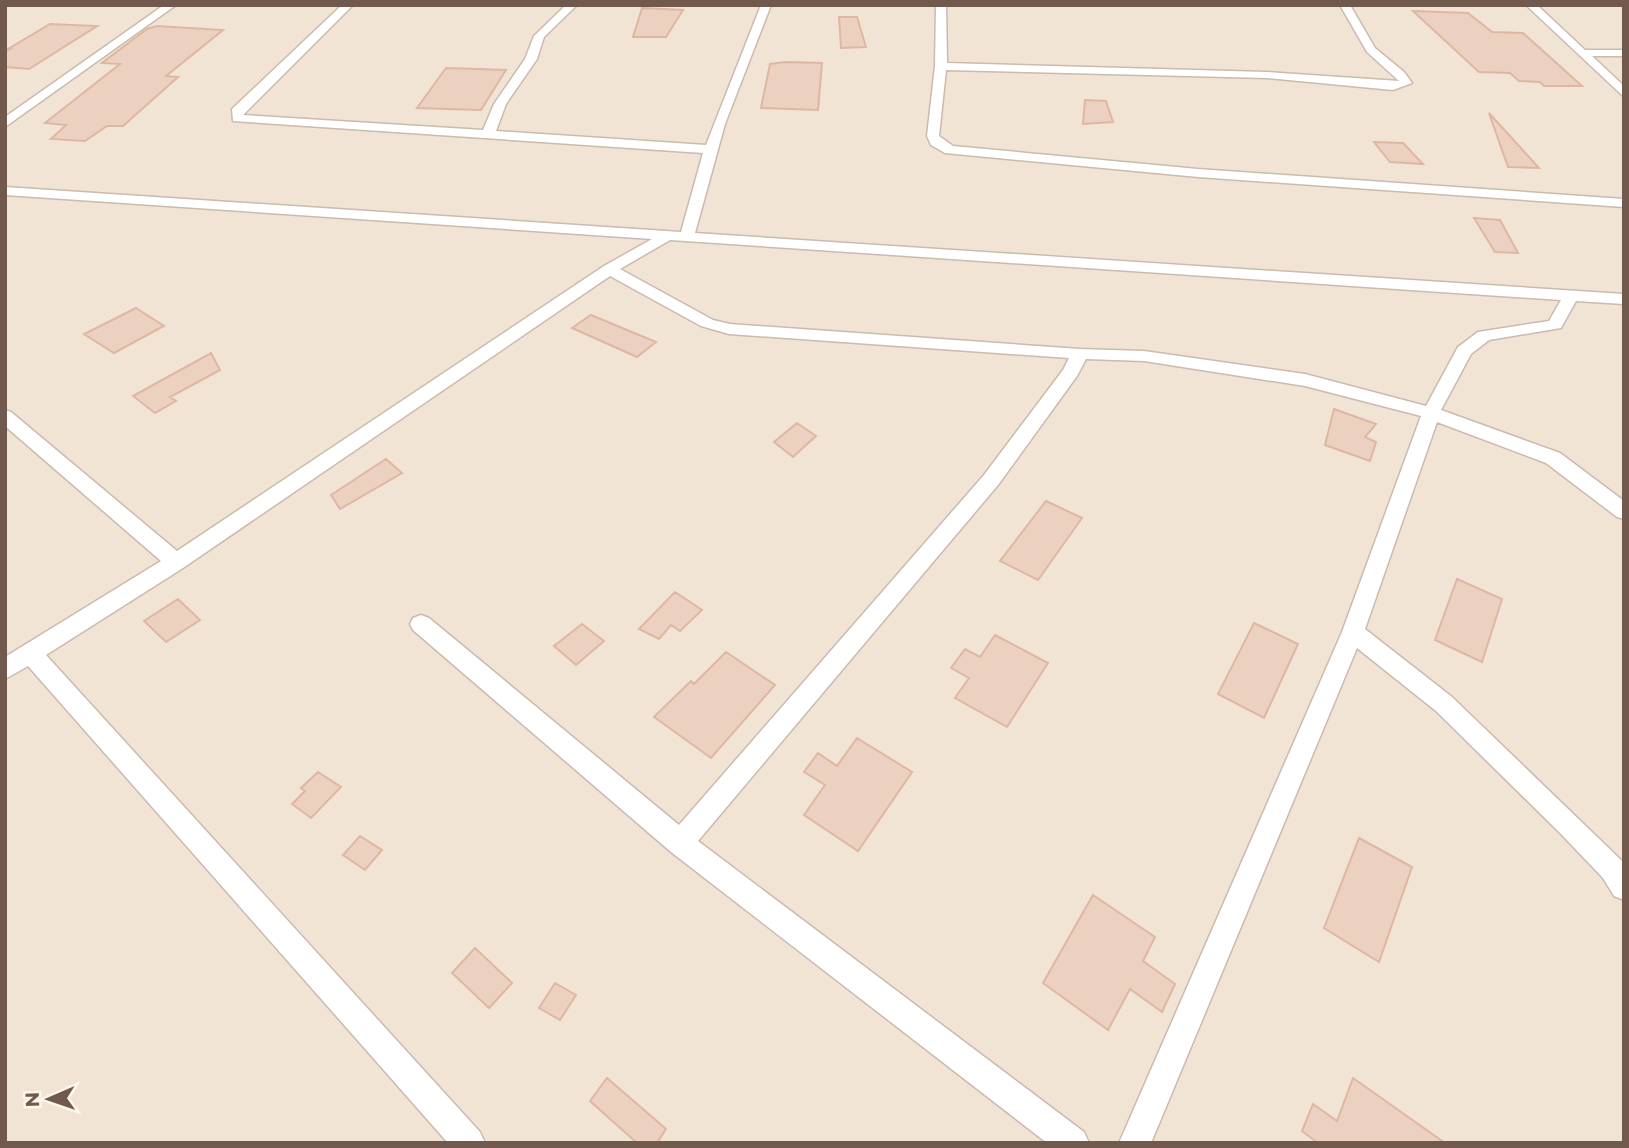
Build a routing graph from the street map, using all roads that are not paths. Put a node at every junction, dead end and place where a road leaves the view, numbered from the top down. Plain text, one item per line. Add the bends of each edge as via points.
1 (171, 5) edge
2 (348, 5) edge
3 (572, 5) edge
4 (766, 5) edge
5 (941, 5) edge
6 (1346, 5) edge
7 (1531, 5) edge
8 (1584, 53) junction
9 (1624, 53) edge
10 (941, 66) junction
11 (1624, 93) edge
12 (5, 108) edge
13 (24, 109) junction
14 (5, 123) edge
15 (488, 135) junction
16 (709, 149) junction
17 (6, 192) edge
18 (1624, 203) edge
19 (665, 237) junction
20 (687, 237) junction
21 (609, 269) junction
22 (1572, 295) junction
23 (1624, 299) edge
24 (1080, 355) junction
25 (1432, 413) junction
26 (5, 416) edge
27 (1624, 512) edge
28 (176, 562) junction
29 (421, 624) dead end
30 (1353, 632) junction
31 (30, 653) junction
32 (5, 669) edge
33 (680, 843) junction
34 (1624, 887) edge
35 (469, 1143) edge
36 (1073, 1143) edge
37 (1135, 1143) edge

1 - 13 street
2 - 15 street via 236,112 237,118
3 - 15 street via 539,36 531,59 500,104
4 - 16 street
5 - 10 street
6 - 10 street via 1371,50 1406,83
7 - 8 street
8 - 9 street
8 - 11 street
10 - 18 street via 933,136 950,150
12 - 13 street
13 - 14 street
15 - 16 street
16 - 20 street
17 - 19 street
19 - 20 street
19 - 21 street
20 - 22 street
21 - 24 street via 707,323 729,329
21 - 28 street
22 - 23 street
22 - 25 street via 1555,326 1484,336 1464,351
24 - 25 street via 1144,356 1293,378
24 - 33 street via 992,480
25 - 27 street via 1553,458
25 - 30 street
26 - 28 street
28 - 31 street
29 - 33 street
30 - 34 street via 1444,704 1569,824
30 - 37 street
31 - 32 street
31 - 35 street
33 - 36 street

